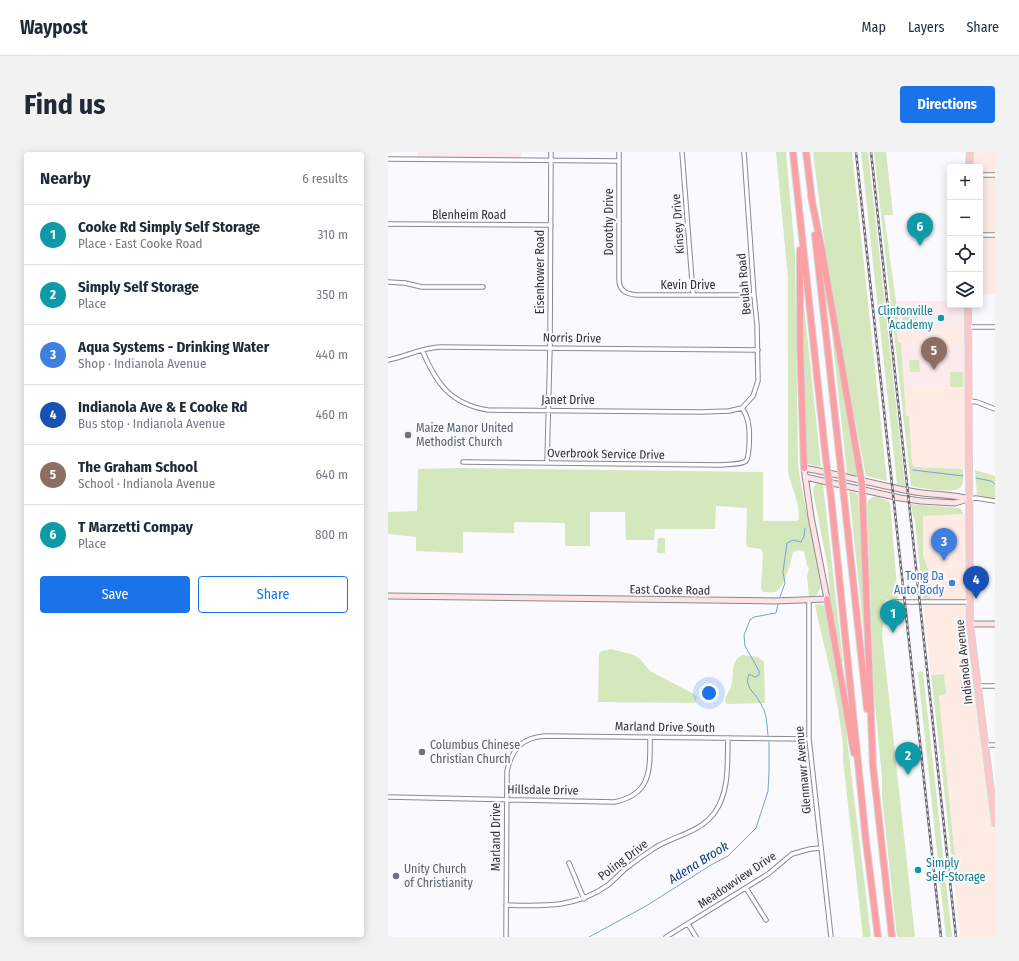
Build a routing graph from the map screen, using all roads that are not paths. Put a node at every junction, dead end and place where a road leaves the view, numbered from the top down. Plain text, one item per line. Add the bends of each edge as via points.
1 (551, 152) edge
2 (619, 152) edge
3 (682, 152) edge
4 (744, 152) edge
5 (793, 152) edge
6 (806, 152) edge
7 (970, 152) edge
8 (388, 159) edge
9 (551, 160) junction
10 (619, 160) junction
11 (970, 164) edge
12 (983, 175) edge
13 (995, 175) edge
14 (811, 196) junction
15 (800, 217) junction
16 (388, 224) edge
17 (551, 225) junction
18 (983, 235) edge
19 (995, 235) edge
20 (388, 282) edge
21 (483, 287) dead end
22 (622, 291) joint
23 (693, 294) junction
24 (754, 295) junction
25 (968, 308) edge
26 (968, 327) junction
27 (995, 327) edge
28 (550, 348) junction
29 (422, 350) junction
30 (758, 350) junction
31 (388, 360) edge
32 (969, 401) junction
33 (742, 408) junction
34 (995, 409) edge
35 (548, 410) junction
36 (463, 462) dead end
37 (547, 463) junction
38 (804, 468) junction
39 (805, 477) junction
40 (862, 481) junction
41 (863, 490) junction
42 (969, 499) junction
43 (995, 501) edge
44 (388, 596) edge
45 (827, 599) junction
46 (809, 600) junction
47 (893, 602) dead end
48 (970, 602) junction
49 (970, 624) junction
50 (995, 624) edge
51 (978, 686) junction
52 (995, 686) edge
53 (650, 737) junction
54 (728, 738) junction
55 (809, 739) junction
56 (523, 743) joint
57 (985, 745) junction
58 (995, 745) edge
59 (873, 768) junction
60 (861, 787) junction
61 (388, 798) edge
62 (507, 800) junction
63 (994, 804) edge
64 (995, 823) edge
65 (821, 848) junction
66 (569, 863) dead end
67 (746, 888) junction
68 (584, 898) junction
69 (506, 905) junction
70 (766, 920) dead end
71 (688, 924) junction
72 (506, 937) edge
73 (666, 937) edge
74 (696, 937) edge
75 (831, 937) edge
76 (878, 937) edge
77 (892, 937) edge

1 - 9 street, Eisenhower Road
2 - 10 street, Dorothy Drive
3 - 23 street, Kinsey Drive
4 - 24 street, Beulah Road
5 - 15 highway
6 - 14 highway
7 - 11 main road
8 - 9 street
9 - 10 street
9 - 17 street, Eisenhower Road
10 - 22 street, Dorothy Drive via 619,279
12 - 13 street
14 - 40 highway
14 - 59 highway, bridge
15 - 38 highway via 800,343
15 - 60 highway, bridge
16 - 17 street, Blenheim Road
17 - 28 street, Eisenhower Road
18 - 19 street
20 - 21 street via 422,287
22 - 23 street, Kevin Drive via 633,295
23 - 24 street, Kevin Drive
24 - 30 street, Beulah Road
25 - 26 main road, Indianola Avenue
26 - 27 street
26 - 32 main road, Indianola Avenue
28 - 29 street, Norris Drive via 431,347
28 - 30 street, Norris Drive
28 - 35 street, Eisenhower Road
29 - 31 street, Norris Drive
29 - 35 street, Janet Drive via 437,381 464,404 488,410
30 - 33 street, Beulah Road via 758,381 753,396
32 - 34 street
32 - 42 main road, Indianola Avenue
33 - 35 street, Janet Drive via 730,412
33 - 37 street, Overbrook Service Drive via 749,423 749,454 742,463
35 - 37 street, Eisenhower Road
36 - 37 street, Overbrook Service Drive
38 - 39 main road
38 - 40 main road
39 - 41 main road
39 - 45 main road
40 - 41 highway
40 - 42 main road via 921,493 956,495
41 - 42 main road via 921,501 956,503
41 - 59 highway
42 - 43 street
42 - 48 main road, Indianola Avenue
44 - 46 main road, East Cooke Road
45 - 46 main road, East Cooke Road
45 - 60 highway
46 - 55 street, Glenmawr Avenue
47 - 48 street
48 - 49 main road, Indianola Avenue
49 - 50 main road
49 - 51 main road, Indianola Avenue
51 - 52 street
51 - 57 main road, Indianola Avenue
53 - 54 street, Marland Drive South
53 - 56 street, Marland Drive South via 546,736 531,738
53 - 62 street, Hillsdale Drive via 650,772 642,788 629,798 614,802
54 - 55 street, Marland Drive South
54 - 68 street, Poling Drive via 726,787 722,800 707,822 658,846 606,886
55 - 65 street, Glenmawr Avenue
56 - 62 street, Marland Drive via 509,759
57 - 58 street
57 - 63 main road, Indianola Avenue
59 - 77 highway
60 - 76 highway
61 - 62 street, Hillsdale Drive
62 - 69 street, Marland Drive
63 - 64 main road, Indianola Avenue
65 - 67 street, Meadowview Drive via 792,854
65 - 75 street, Glenmawr Avenue
66 - 68 street
67 - 70 street
67 - 71 street, Meadowview Drive
68 - 69 street, Poling Drive via 561,905
69 - 72 street, Marland Drive
71 - 73 street, Meadowview Drive
71 - 74 street

